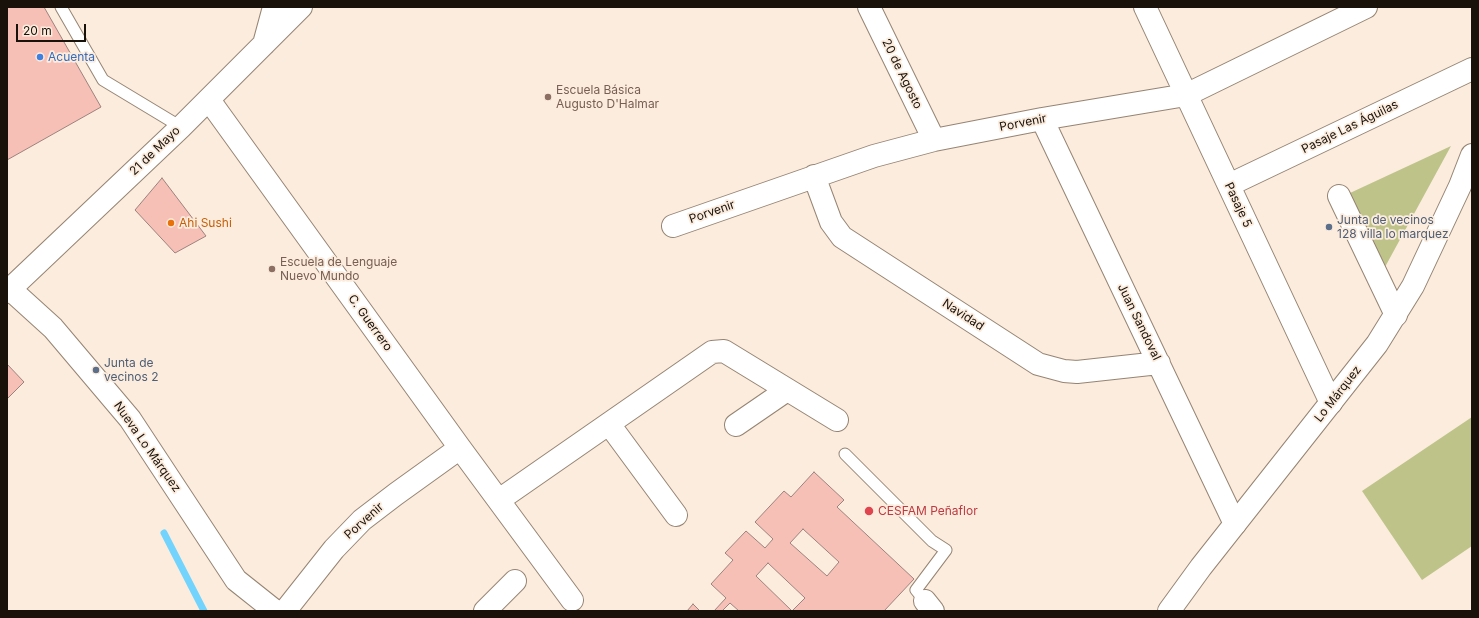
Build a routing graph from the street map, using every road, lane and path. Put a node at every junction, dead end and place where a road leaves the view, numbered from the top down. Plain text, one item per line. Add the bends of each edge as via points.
1 (60, 7) edge
2 (274, 7) edge
3 (301, 7) edge
4 (869, 7) edge
5 (1145, 7) edge
6 (1366, 7) edge
7 (263, 45) junction
8 (1472, 69) edge
9 (1186, 95) junction
10 (209, 100) junction
11 (1042, 119) junction
12 (181, 127) junction
13 (934, 140) junction
14 (1472, 155) edge
15 (814, 176) junction
16 (1229, 185) junction
17 (1466, 188) edge
18 (1339, 196) dead end
19 (673, 226) dead end
20 (8, 291) edge
21 (1396, 315) junction
22 (1158, 363) junction
23 (787, 390) junction
24 (1331, 403) junction
25 (837, 420) dead end
26 (609, 424) junction
27 (736, 425) dead end
28 (460, 448) junction
29 (845, 454) dead end
30 (499, 500) junction
31 (676, 515) dead end
32 (1235, 524) junction
33 (515, 581) dead end
34 (572, 600) dead end
35 (929, 606) edge
36 (275, 611) edge
37 (284, 611) edge
38 (485, 611) edge
39 (1169, 611) edge

1 - 12 lane via 103,80
2 - 7 street
3 - 7 street, 21 de Mayo
4 - 13 street, 20 de Agosto
5 - 9 street, Pasaje 5
6 - 9 street, Porvenir
7 - 10 street, 21 de Mayo
8 - 16 street, Pasaje Las Águilas
9 - 11 street, Porvenir
9 - 16 street, Pasaje 5
10 - 12 street, 21 de Mayo
10 - 28 street, C. Guerrero
11 - 13 street, Porvenir
11 - 22 street, Juan Sandoval
12 - 20 street, 21 de Mayo
13 - 15 street, Porvenir
14 - 17 street, Lo Márquez
15 - 19 street, Porvenir
15 - 22 street, Navidad via 831,222 842,237 1038,364 1050,369 1077,372
16 - 24 street, Pasaje 5
17 - 21 street, Lo Márquez
18 - 21 street
20 - 36 street, Nueva Lo Márquez via 53,328 130,420 236,580
21 - 24 street, Lo Márquez
22 - 32 street, Juan Sandoval
23 - 25 street
23 - 26 street via 724,351 712,352
23 - 27 street
24 - 32 street, Lo Márquez
26 - 30 street
26 - 31 street
28 - 30 street, C. Guerrero
28 - 37 street, Porvenir via 362,520 334,549
29 - 35 lane via 932,541 946,550 916,590
30 - 34 street, C. Guerrero
32 - 39 street, Lo Márquez
33 - 38 street

